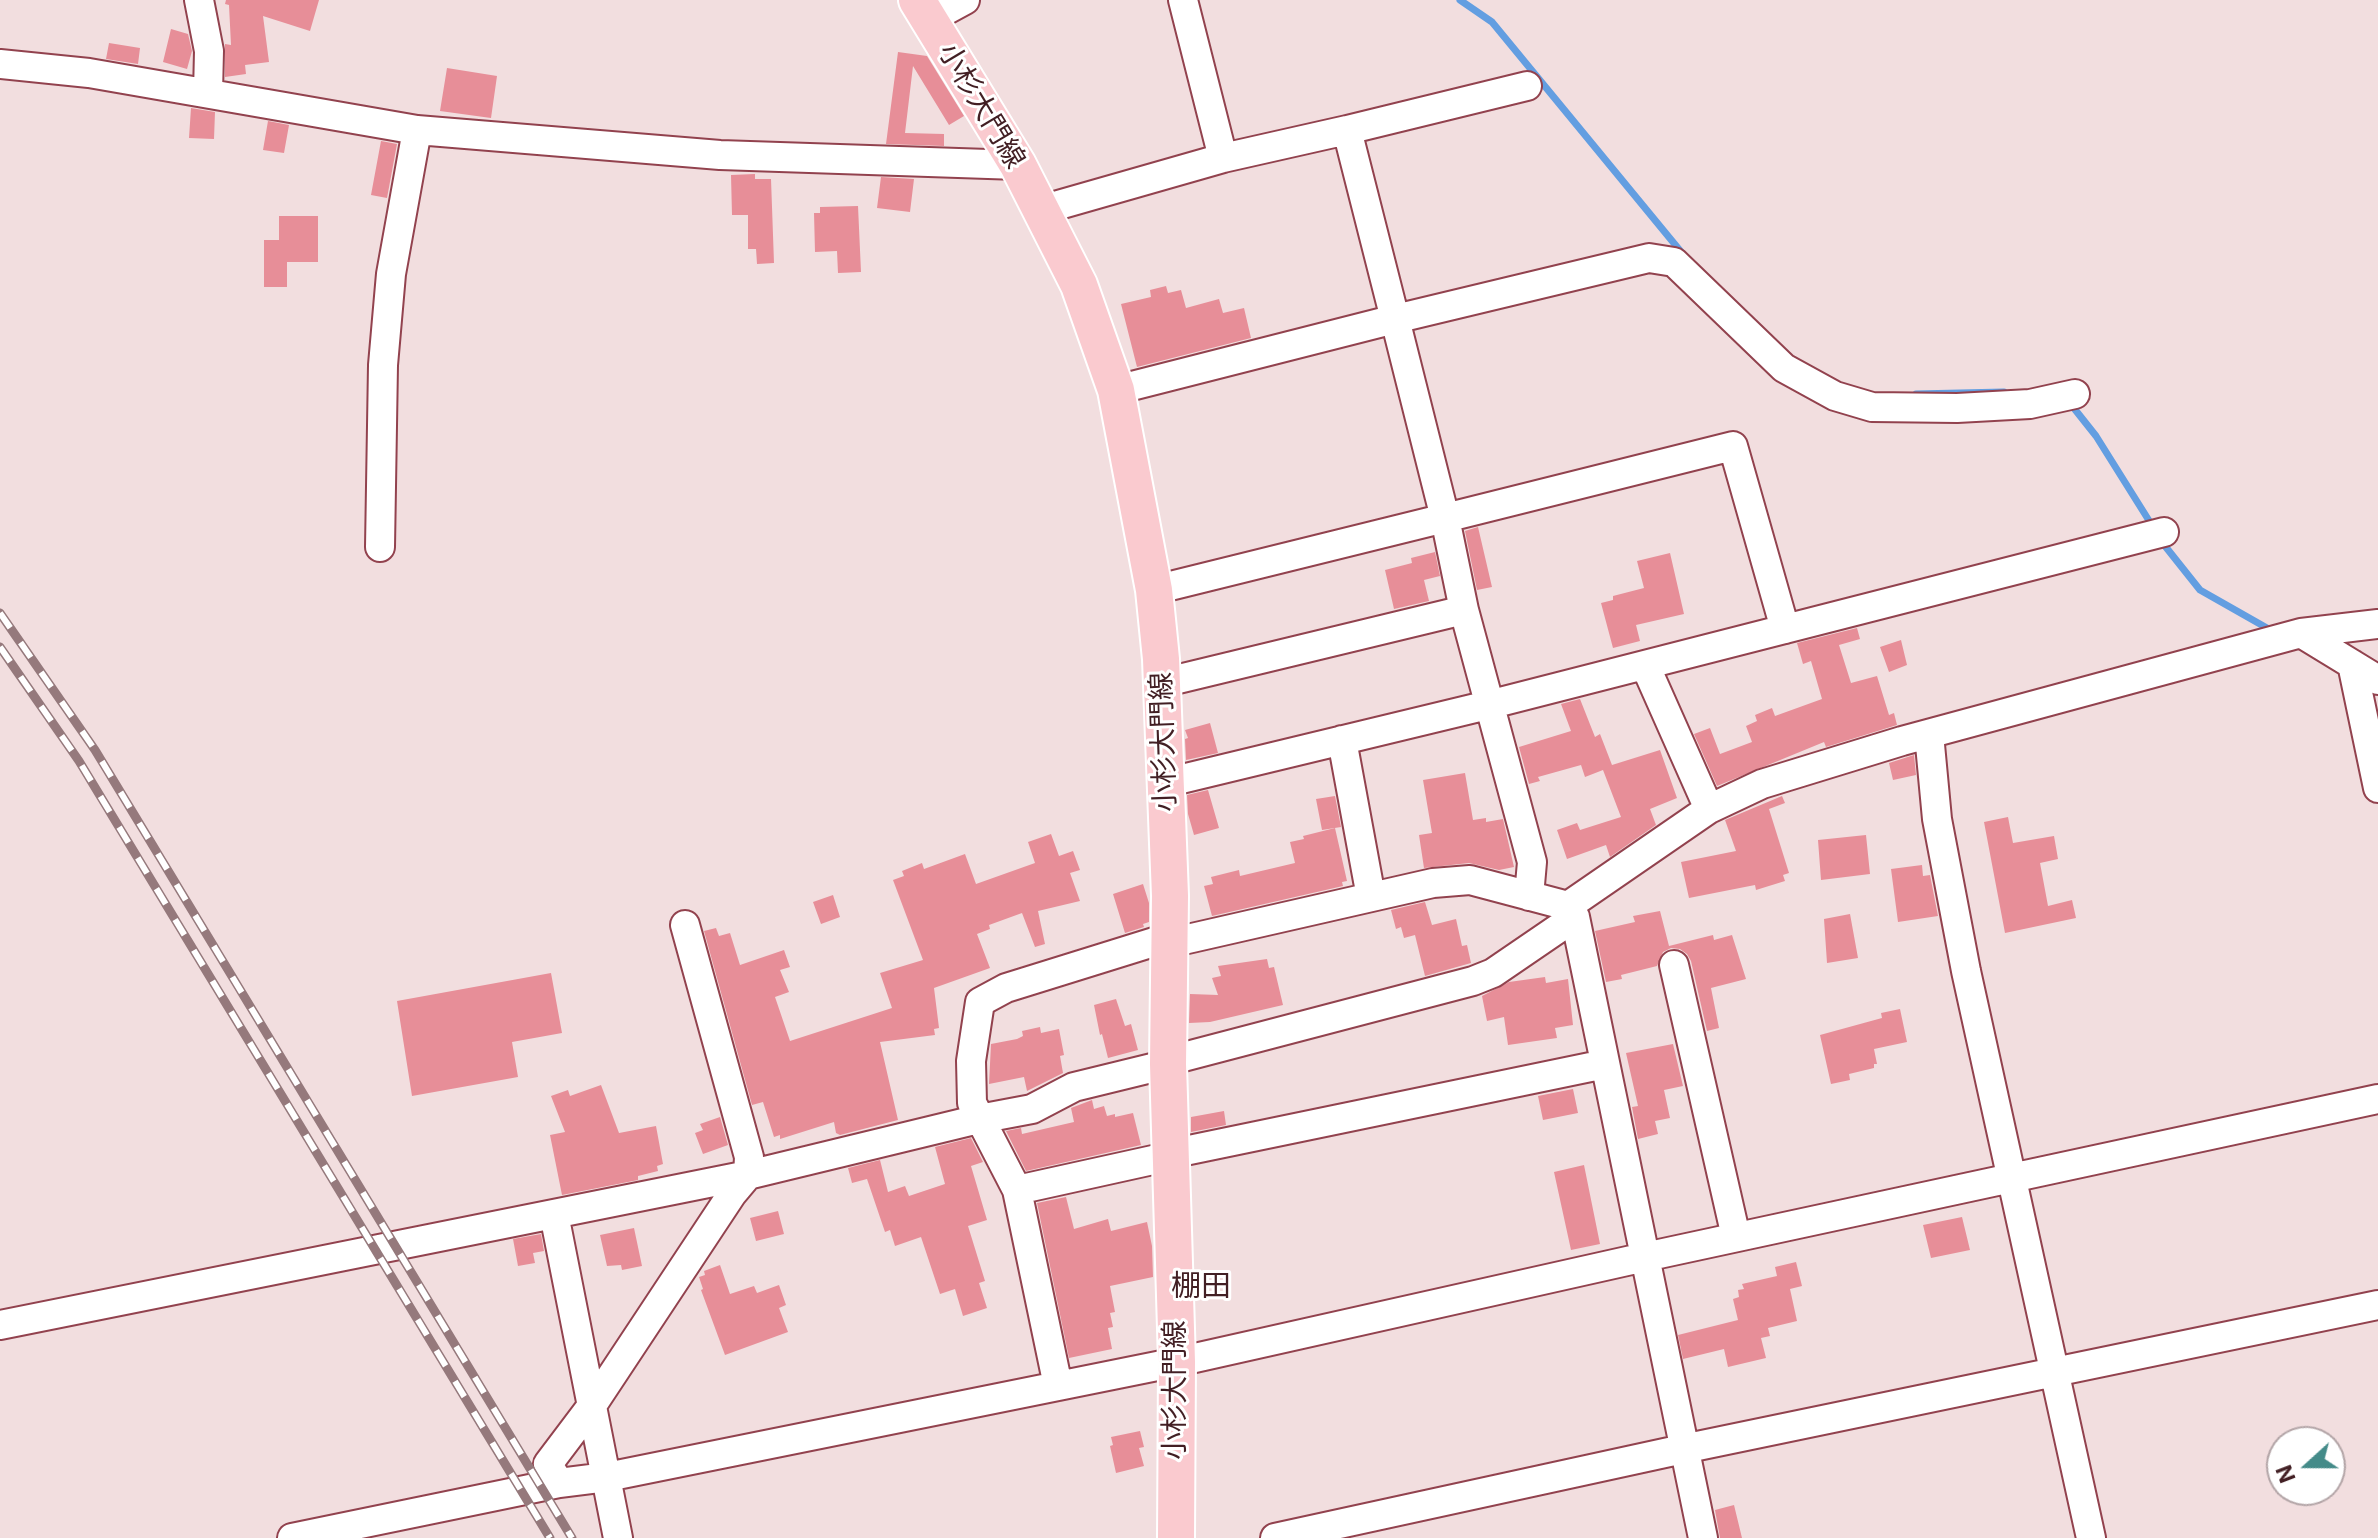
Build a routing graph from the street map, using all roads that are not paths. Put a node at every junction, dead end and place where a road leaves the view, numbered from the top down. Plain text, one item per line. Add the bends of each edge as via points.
1 (199, 0) edge
2 (965, 0) edge
3 (1183, 0) edge
4 (924, 10) edge
5 (0, 64) edge
6 (1527, 86) dead end
7 (208, 93) junction
8 (417, 130) junction
9 (1347, 130) junction
10 (1223, 158) junction
11 (1018, 165) junction
12 (1041, 210) junction
13 (1395, 319) junction
14 (1116, 390) junction
15 (2075, 394) dead end
16 (1445, 518) junction
17 (2164, 532) dead end
18 (380, 547) dead end
19 (1154, 590) junction
20 (1464, 610) junction
21 (2378, 624) edge
22 (1785, 629) junction
23 (2301, 633) junction
24 (2352, 664) junction
25 (1645, 665) junction
26 (2378, 680) edge
27 (1162, 683) junction
28 (1488, 705) junction
29 (1929, 734) junction
30 (1342, 740) junction
31 (1165, 783) junction
32 (2378, 788) edge
33 (1709, 809) junction
34 (1529, 896) junction
35 (1371, 897) junction
36 (1572, 912) junction
37 (685, 925) dead end
38 (1170, 940) junction
39 (1674, 965) dead end
40 (1168, 1062) junction
41 (1605, 1064) junction
42 (2378, 1099) edge
43 (979, 1119) junction
44 (1170, 1155) junction
45 (748, 1175) junction
46 (2013, 1178) junction
47 (1017, 1190) junction
48 (554, 1214) junction
49 (1736, 1237) junction
50 (1645, 1257) junction
51 (2378, 1305) edge
52 (0, 1325) edge
53 (1177, 1362) junction
54 (2053, 1372) junction
55 (1058, 1386) junction
56 (591, 1407) junction
57 (1683, 1449) junction
58 (607, 1477) junction
59 (559, 1483) junction
60 (292, 1538) edge
61 (618, 1538) edge
62 (1176, 1538) edge
63 (1275, 1538) edge
64 (1703, 1538) edge
65 (2091, 1538) edge

1 - 7 street via 209,51
2 - 4 street
3 - 10 street
4 - 11 main road, 小杉大門線
5 - 7 street
6 - 9 street
7 - 8 street
8 - 11 street via 720,155
8 - 18 street via 391,274 383,365
9 - 10 street
9 - 13 street
10 - 12 street
11 - 12 main road, 小杉大門線
12 - 14 main road, 小杉大門線 via 1079,285
13 - 14 street
13 - 15 street via 1649,258 1674,262 1784,368 1835,396 1872,407 1957,408 2030,404
13 - 16 street
14 - 19 main road, 小杉大門線
16 - 19 street
16 - 20 street
16 - 22 street via 1733,446
17 - 22 street
19 - 27 main road, 小杉大門線
20 - 27 street
20 - 28 street
21 - 23 street
22 - 25 street
23 - 24 street
23 - 29 street
24 - 26 street
24 - 32 street
25 - 28 street
25 - 33 street
27 - 31 main road, 小杉大門線
28 - 30 street
28 - 34 street via 1532,862
29 - 33 street via 1762,784
29 - 46 street via 1937,819
30 - 31 street
30 - 35 street
31 - 38 main road, 小杉大門線
33 - 36 street
34 - 35 street via 1470,880
34 - 36 street
35 - 38 street
36 - 40 street via 1493,973 1473,981
36 - 41 street
37 - 45 street via 749,1157
38 - 40 main road, 小杉大門線
38 - 43 street via 1006,988 980,1002 971,1061 972,1103
39 - 49 street
40 - 43 street via 1074,1087 1032,1109
40 - 44 main road, 小杉大門線
41 - 44 street
41 - 50 street
42 - 46 street
43 - 45 street
43 - 47 street
44 - 47 street
44 - 53 main road, 小杉大門線
45 - 48 street
45 - 56 street
46 - 49 street
46 - 54 street
47 - 55 street
48 - 52 street
48 - 56 street
49 - 50 street
50 - 53 street
50 - 57 street
51 - 54 street
53 - 55 street
53 - 62 main road, 小杉大門線
54 - 57 street
54 - 65 street
55 - 58 street
56 - 58 street
56 - 59 street via 548,1464
57 - 63 street
57 - 64 street
58 - 59 street
58 - 61 street
59 - 60 street

